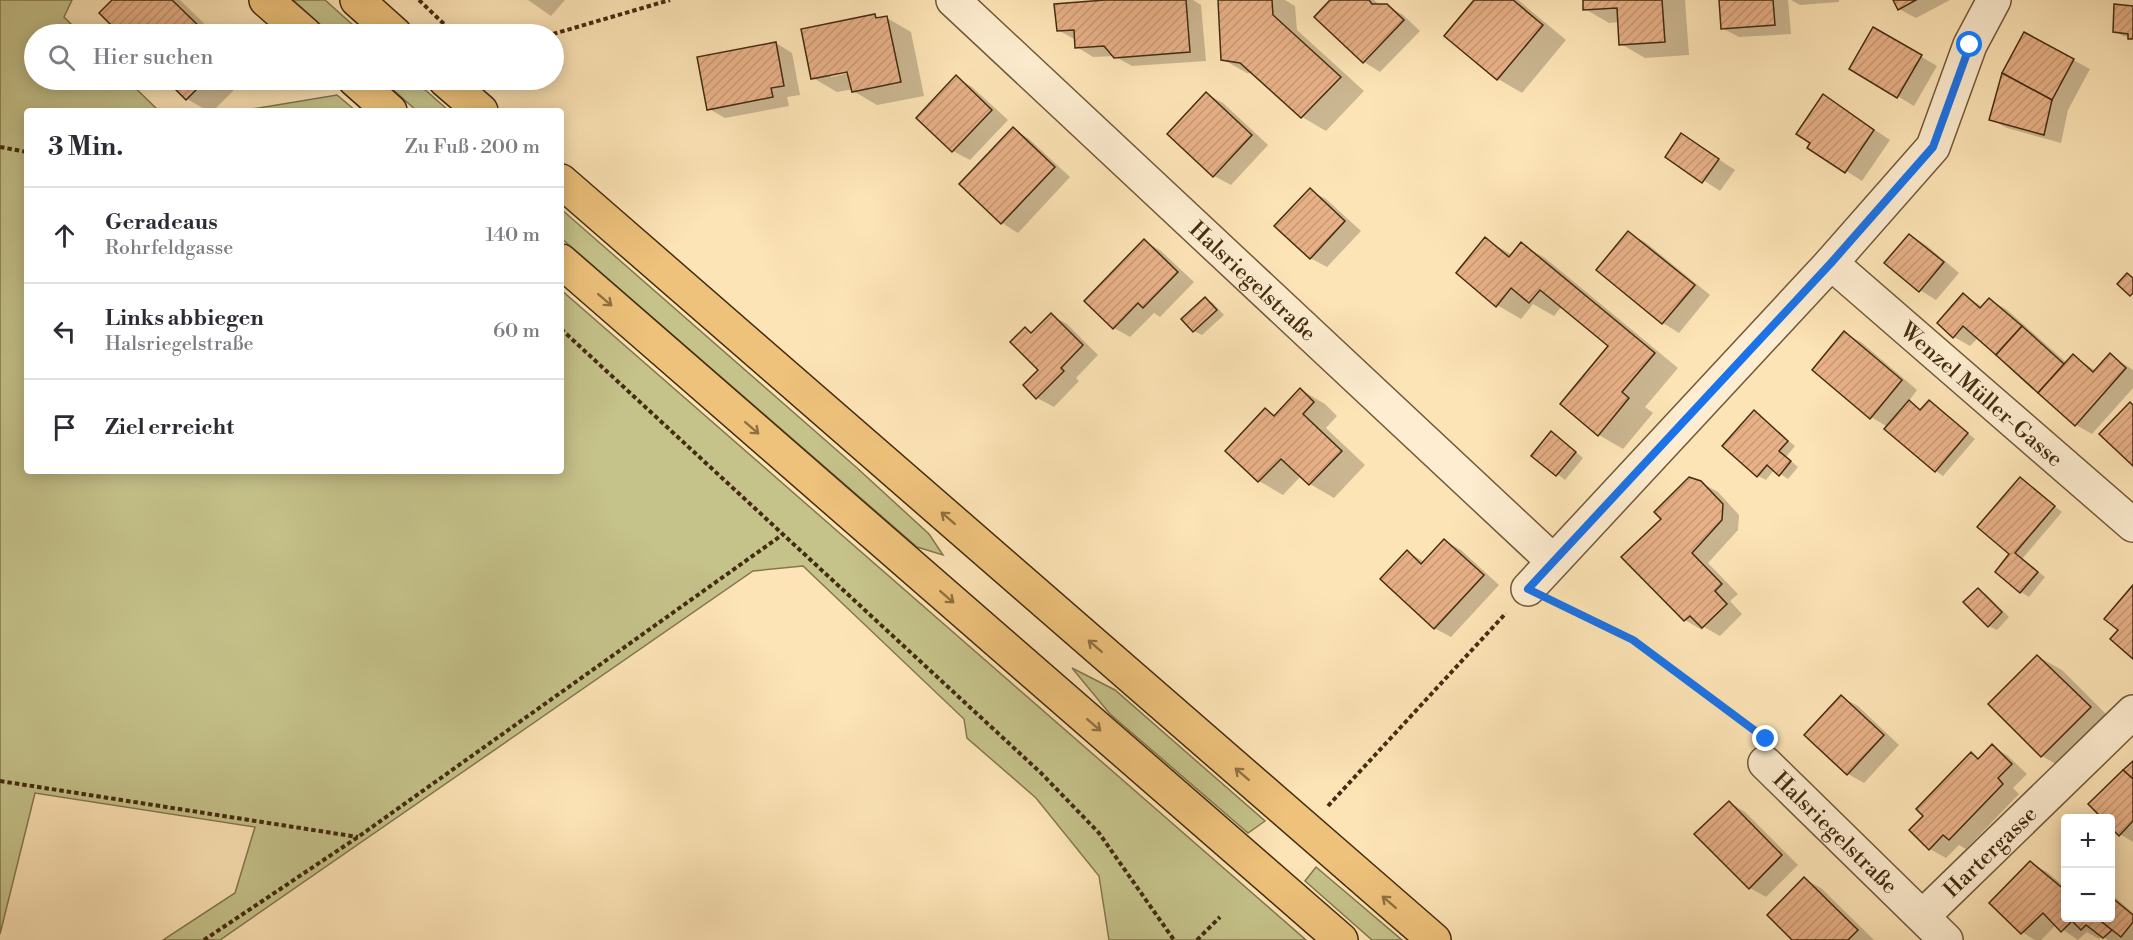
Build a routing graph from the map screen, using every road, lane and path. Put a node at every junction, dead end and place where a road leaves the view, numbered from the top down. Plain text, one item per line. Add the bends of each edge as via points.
1 (266, 0) edge
2 (357, 0) edge
3 (419, 0) edge
4 (670, 0) edge
5 (953, 0) edge
6 (1994, 0) edge
7 (294, 24) edge
8 (384, 24) edge
9 (444, 24) edge
10 (564, 31) edge
11 (366, 90) edge
12 (457, 90) edge
13 (387, 108) edge
14 (478, 108) edge
15 (0, 147) edge
16 (24, 151) edge
17 (564, 184) edge
18 (1831, 263) junction
19 (564, 264) edge
20 (564, 332) edge
21 (2133, 525) edge
22 (782, 535) junction
23 (1553, 561) junction
24 (1528, 589) junction
25 (2133, 712) edge
26 (1765, 763) joint
27 (0, 781) edge
28 (1321, 813) dead end
29 (358, 837) junction
30 (1923, 916) junction
31 (1220, 917) dead end
32 (204, 940) edge
33 (1174, 940) edge
34 (1197, 940) edge
35 (1341, 940) edge
36 (1434, 940) edge
37 (1946, 940) edge

1 - 7 main road
2 - 8 main road
3 - 9 path
4 - 10 path
5 - 23 street, Halsriegelstraße
6 - 18 street via 1970,45 1933,147
11 - 13 main road
12 - 14 main road
15 - 16 path
36 -> 17 main road
18 - 21 street, Wenzel Müller-Gasse
18 - 23 street
19 -> 35 main road
20 - 22 path
22 - 29 path
22 - 33 path via 1050,782 1099,833
23 - 24 street
24 - 26 path, Halsriegelstraße via 1633,640 1766,739
24 - 28 path
25 - 30 street, Hartergasse
26 - 30 street, Halsriegelstraße
27 - 29 path
29 - 32 path
30 - 37 street, Halsriegelstraße
31 - 34 path

